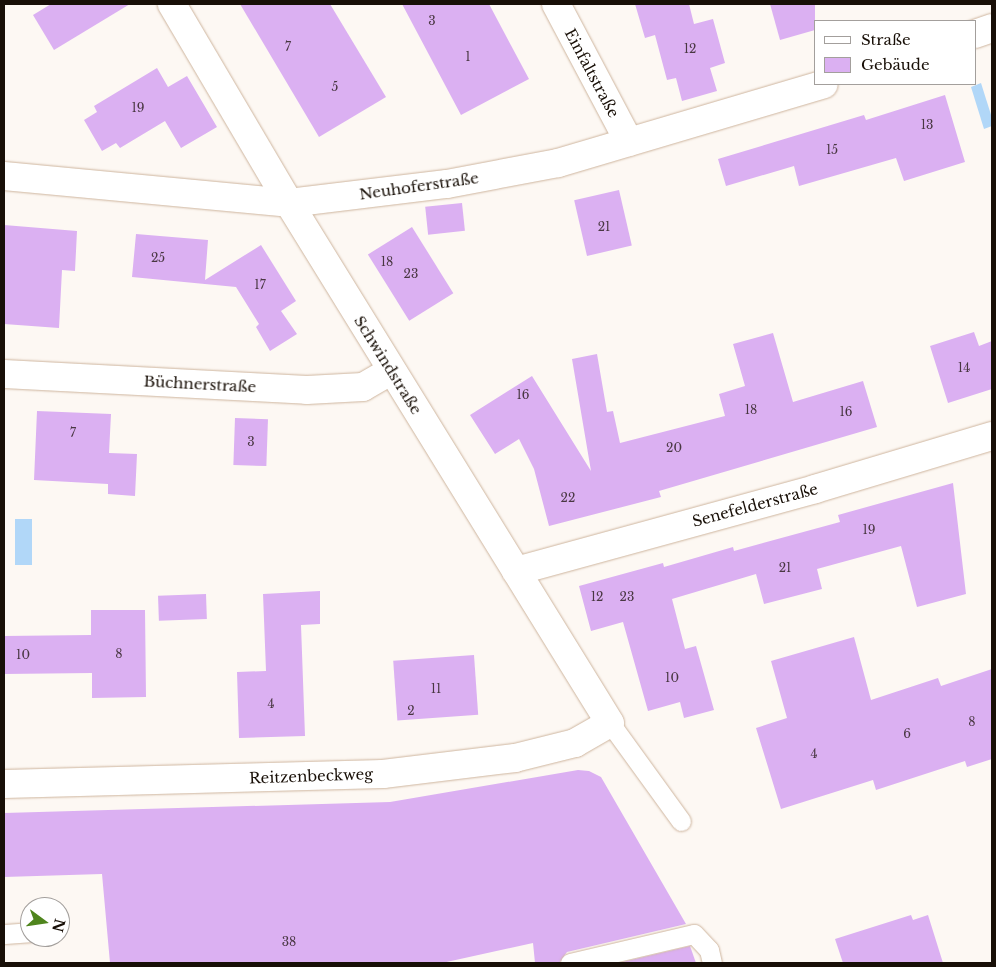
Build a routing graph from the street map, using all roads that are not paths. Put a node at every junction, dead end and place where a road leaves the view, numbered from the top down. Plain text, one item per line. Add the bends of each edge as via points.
1 (172, 4) edge
2 (556, 4) edge
3 (992, 28) edge
4 (976, 34) edge
5 (821, 85) edge
6 (629, 142) junction
7 (4, 176) edge
8 (289, 203) junction
9 (391, 371) junction
10 (4, 374) edge
11 (992, 436) edge
12 (516, 571) junction
13 (610, 723) junction
14 (4, 784) edge
15 (681, 821) dead end
16 (20, 933) edge
17 (4, 934) edge
18 (570, 963) edge
19 (712, 963) edge

1 - 8 street, Schwindstraße
2 - 6 street, Einfaltstraße
3 - 4 street
5 - 6 street, Neuhoferstraße
6 - 8 street, Neuhoferstraße via 558,163 447,184
7 - 8 street, Neuhoferstraße
8 - 9 street, Schwindstraße
9 - 10 street, Büchnerstraße via 363,387 307,390
9 - 12 street, Schwindstraße
11 - 12 street, Senefelderstraße via 815,489
12 - 13 street, Schwindstraße
13 - 14 street, Reitzenbeckweg via 575,743 515,758 383,774
13 - 15 lane
16 - 17 lane
18 - 19 lane via 694,934 709,950

